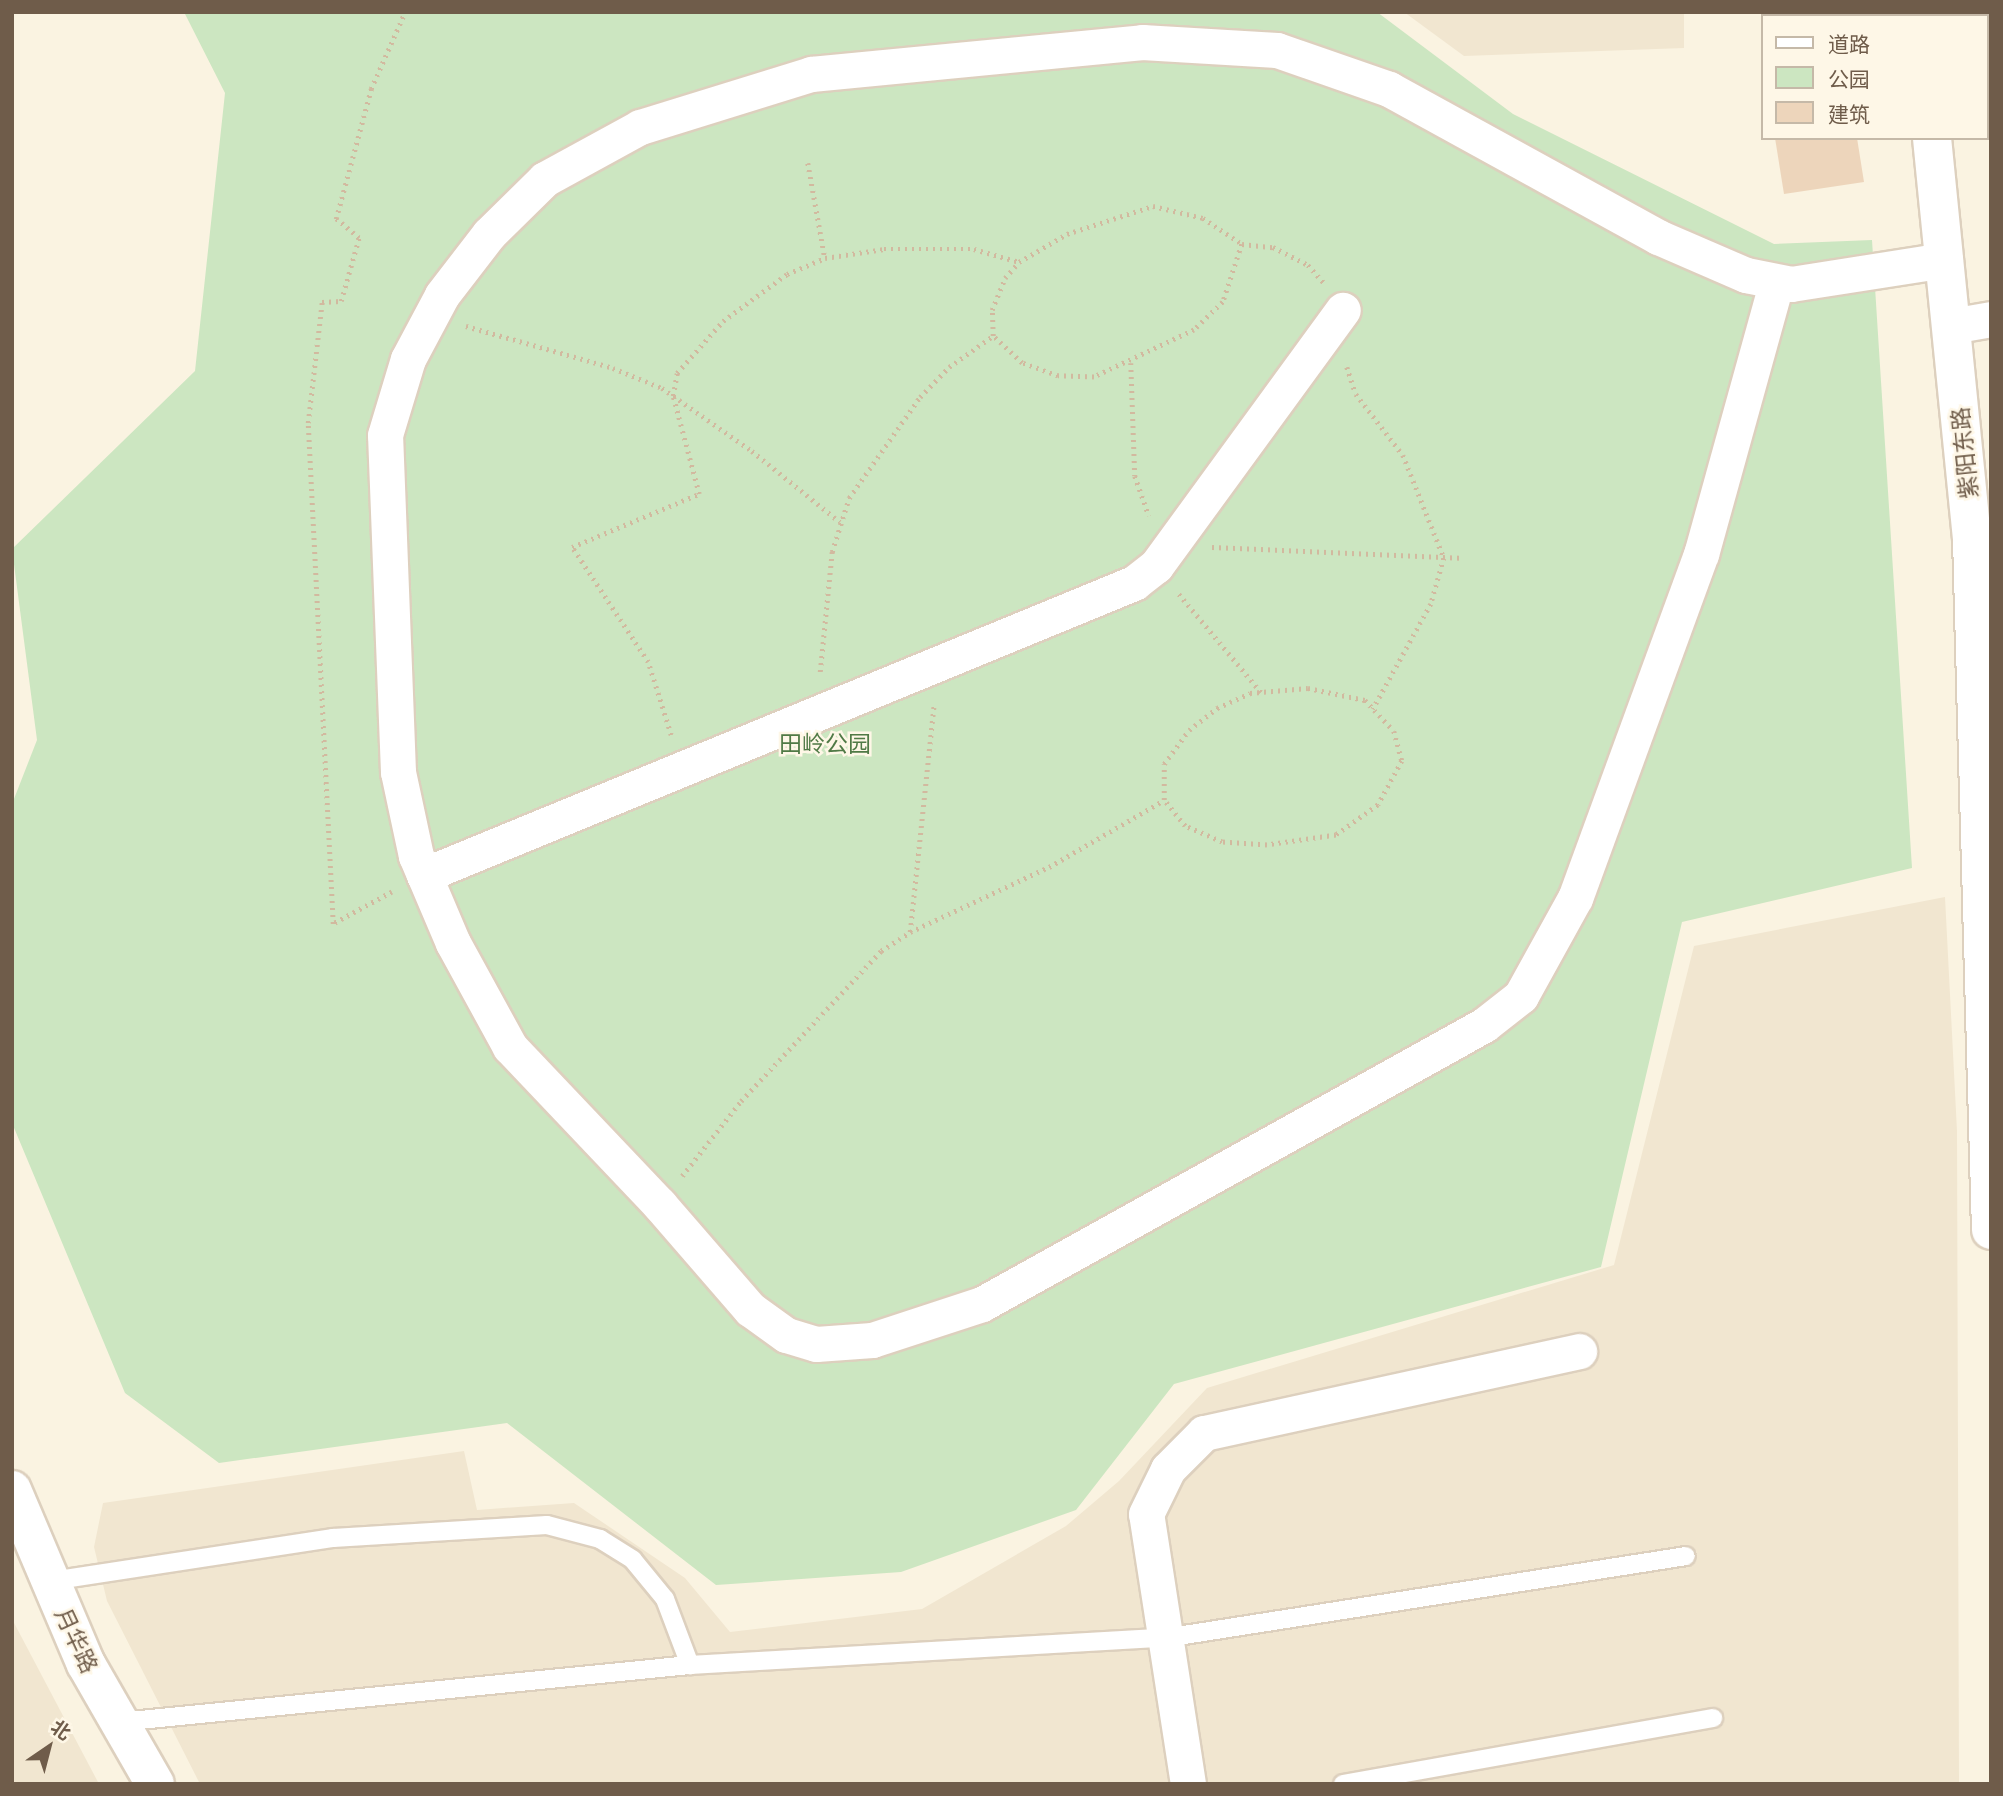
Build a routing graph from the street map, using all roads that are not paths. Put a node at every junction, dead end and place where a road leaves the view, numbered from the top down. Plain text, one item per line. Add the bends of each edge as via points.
1 (1932, 140) edge
2 (1945, 260) junction
3 (1776, 284) junction
4 (1343, 310) road end
5 (1991, 319) edge
6 (1951, 326) junction
7 (424, 875) junction
8 (1991, 1230) edge
9 (1579, 1351) dead end
10 (12, 1490) edge
11 (1686, 1556) dead end
12 (51, 1581) junction
13 (1165, 1638) junction
14 (690, 1665) junction
15 (1713, 1718) dead end
16 (120, 1722) junction
17 (155, 1784) edge
18 (1188, 1784) edge
19 (1342, 1784) edge

1 - 2 main road, 紫阳东路
2 - 3 street
2 - 6 main road, 紫阳东路
3 - 7 street via 1658,237 1388,89 1277,50 1142,42 811,74 640,127 545,180 489,234 431,316 408,359 386,435 398,772
3 - 7 street via 1701,554 1575,898 1521,996 1484,1025 982,1304 872,1340 816,1344 786,1335 750,1310 660,1205 510,1047 453,943
4 - 7 street via 1163,556 1134,583
5 - 6 street
6 - 8 main road, 紫阳东路 via 1972,538
9 - 13 street via 1204,1433 1168,1469 1146,1514
10 - 12 main road, 月华路
11 - 13 lane
12 - 14 lane via 333,1538 547,1525 600,1539 633,1559 665,1599
12 - 16 main road, 月华路 via 86,1664
13 - 14 lane
13 - 18 street
14 - 16 lane
15 - 19 lane
16 - 17 main road, 月华路

